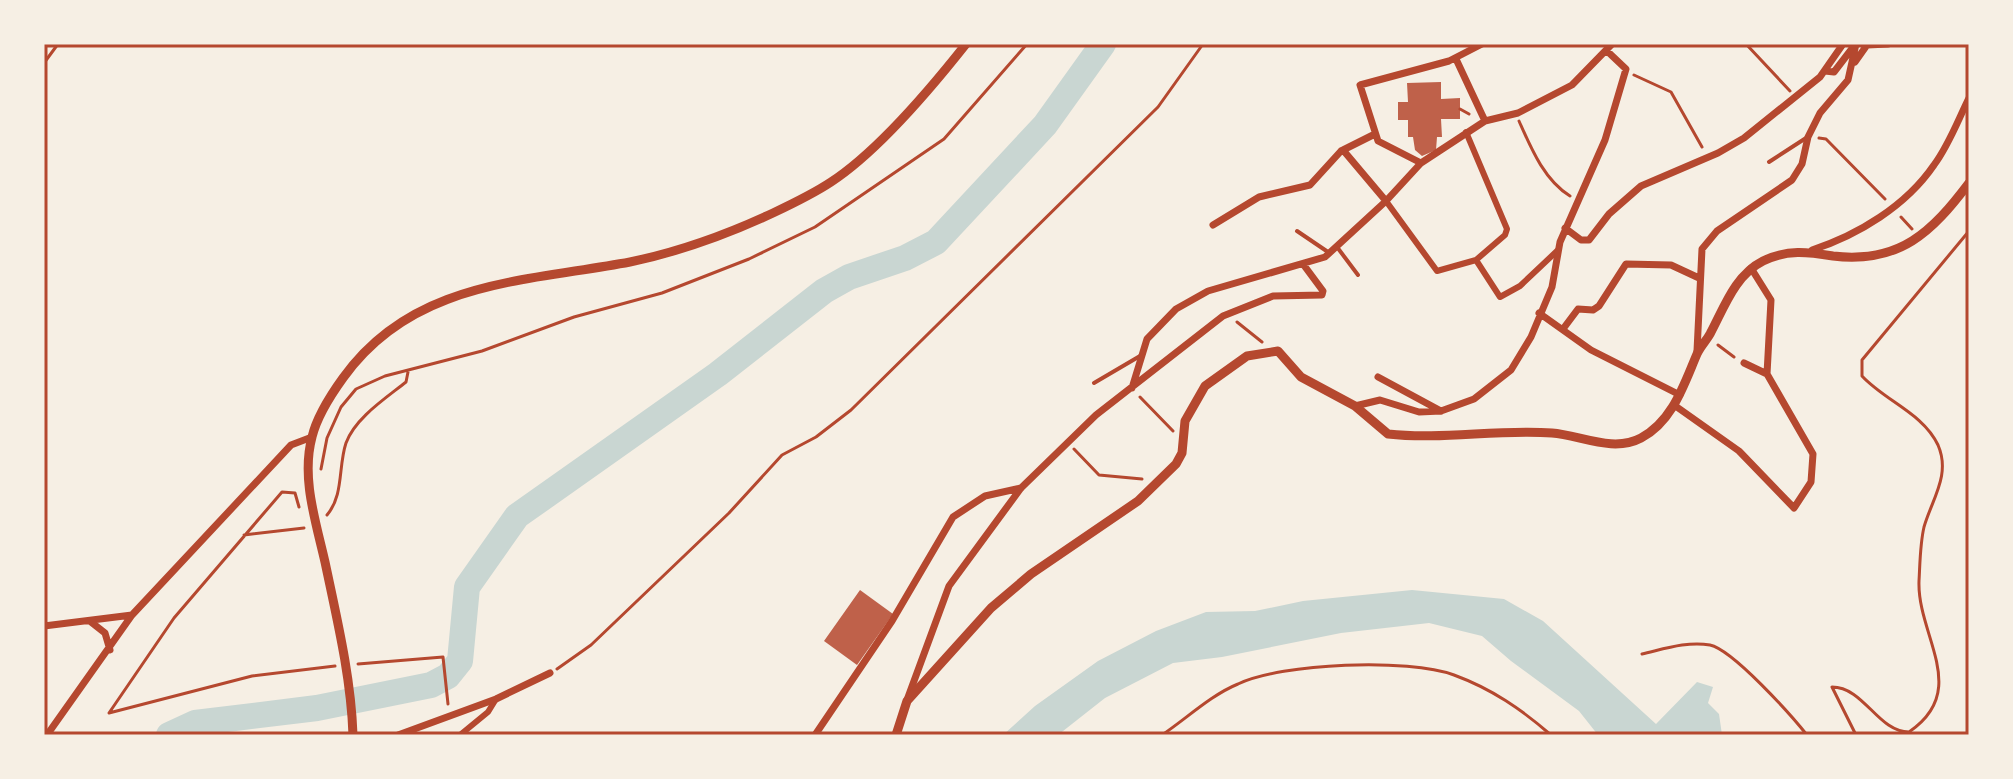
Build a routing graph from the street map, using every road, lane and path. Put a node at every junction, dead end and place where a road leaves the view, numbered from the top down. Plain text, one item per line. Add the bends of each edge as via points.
1 (58, 44) edge
2 (966, 44) edge
3 (1027, 44) edge
4 (1203, 44) edge
5 (1482, 44) edge
6 (1746, 44) edge
7 (1843, 44) edge
8 (1856, 44) edge
9 (1888, 44) edge
10 (1609, 48) edge
11 (1456, 59) junction
12 (44, 63) edge
13 (1626, 69) junction
14 (1852, 69) junction
15 (1825, 71) junction
16 (1795, 96) junction
17 (1969, 98) edge
18 (1460, 109) dead end
19 (1515, 114) junction
20 (1474, 117) dead end
21 (1485, 121) junction
22 (1466, 132) junction
23 (1375, 134) junction
24 (1808, 137) junction
25 (1343, 150) junction
26 (1805, 154) junction
27 (1707, 157) junction
28 (1769, 162) dead end
29 (1421, 163) junction
30 (1969, 183) edge
31 (1577, 200) junction
32 (1386, 201) junction
33 (1893, 208) junction
34 (1213, 225) dead end
35 (1565, 228) junction
36 (1297, 231) dead end
37 (1969, 231) edge
38 (1920, 237) junction
39 (1337, 247) junction
40 (1812, 250) junction
41 (1557, 251) junction
42 (1330, 253) junction
43 (1476, 260) junction
44 (1303, 264) junction
45 (1751, 268) junction
46 (1358, 275) dead end
47 (1699, 278) junction
48 (1228, 313) junction
49 (1539, 313) junction
50 (1563, 329) junction
51 (1708, 338) junction
52 (1271, 350) junction
53 (1697, 353) junction
54 (1140, 356) junction
55 (1744, 363) joint
56 (408, 370) junction
57 (1767, 374) junction
58 (1378, 377) dead end
59 (1094, 383) dead end
60 (1132, 388) junction
61 (1680, 395) junction
62 (1674, 405) junction
63 (1355, 406) junction
64 (1441, 411) junction
65 (1182, 429) junction
66 (312, 437) junction
67 (1069, 443) junction
68 (321, 471) dead end
69 (1021, 488) junction
70 (1153, 488) junction
71 (313, 507) junction
72 (320, 522) dead end
73 (310, 526) dead end
74 (244, 535) junction
75 (132, 615) junction
76 (91, 622) junction
77 (44, 626) edge
78 (110, 650) junction
79 (1642, 654) dead end
80 (352, 664) dead end
81 (337, 666) dead end
82 (550, 673) joint
83 (447, 694) dead end
84 (496, 699) junction
85 (907, 701) junction
86 (47, 735) edge
87 (353, 735) edge
88 (398, 735) edge
89 (460, 735) edge
90 (815, 735) edge
91 (896, 735) edge
92 (1162, 735) edge
93 (1551, 735) edge
94 (1807, 735) edge
95 (1856, 735) edge

1 - 12 path
2 - 66 street via 893,127 833,181 771,214 716,237 633,261 502,283 413,313 354,362 329,398
3 - 56 path via 944,139 815,227 662,293
4 - 82 path via 1158,107 851,410 782,455 591,645
5 - 11 street
6 - 16 path
7 - 15 street
8 - 14 street
8 - 15 street via 1835,71
9 - 14 street via 1867,45
10 - 13 street
10 - 19 street via 1572,85
11 - 21 street
11 - 23 street via 1360,85
13 - 27 path via 1671,92
13 - 31 street via 1605,140
14 - 24 street
15 - 16 street
16 - 27 street via 1744,138
17 - 33 street via 1936,163
18 - 20 path
19 - 21 street
19 - 31 path via 1549,177
21 - 22 street
22 - 29 street
22 - 43 street via 1507,229
23 - 25 street
23 - 29 street via 1384,145
24 - 26 street
24 - 28 lane
25 - 32 street
25 - 34 street via 1310,185 1259,197
26 - 33 path via 1824,137
26 - 47 street via 1789,183 1708,239 1700,254
27 - 35 street via 1641,186 1589,240
29 - 32 street
30 - 38 street
31 - 35 street
32 - 39 street
32 - 43 street via 1438,272
33 - 38 path
33 - 40 street
35 - 41 street
36 - 42 lane
37 - 95 path via 1862,360 1862,376 1925,427 1941,456 1942,479 1923,534 1919,581 1940,685 1932,710 1909,732 1894,730 1852,694 1832,687
38 - 40 street via 1900,249 1874,254 1838,256
39 - 42 street
39 - 46 lane
40 - 45 street via 1777,255
41 - 43 street via 1503,298
41 - 49 street via 1552,287
42 - 44 street
44 - 48 street via 1322,295 1273,296
44 - 54 street via 1192,298 1159,324
45 - 51 street
45 - 57 street via 1771,300
47 - 50 street via 1666,264 1626,264 1599,306 1578,309
47 - 53 street
48 - 52 path
48 - 60 street
49 - 50 street
49 - 64 street via 1528,344 1506,376 1474,399
50 - 61 street via 1591,350
51 - 53 street
51 - 55 path
52 - 63 street via 1281,353 1306,381
52 - 65 street via 1243,358 1205,386
53 - 61 street
54 - 59 lane
54 - 60 street
55 - 57 street
56 - 68 path via 356,389 327,438
56 - 72 path via 406,382 358,424 346,442 338,496
57 - 62 street via 1813,454 1811,482 1794,508 1739,451
58 - 64 street
60 - 65 path via 1169,429
60 - 67 street
61 - 62 street
62 - 63 street via 1648,434 1622,444 1551,433 1388,434
63 - 64 street via 1380,400 1411,410
65 - 70 street via 1181,457
66 - 71 street via 308,473
66 - 75 street via 291,445
67 - 69 street
67 - 70 path via 1099,475 1139,478
69 - 85 street via 949,586
69 - 90 street via 985,496 953,517 892,621
70 - 85 street via 1008,593
71 - 74 path via 299,507 295,493 282,492
71 - 87 street via 342,647
73 - 74 path
74 - 81 path via 174,618 109,713 252,676
75 - 76 street
75 - 78 street
76 - 77 street
76 - 78 street via 105,633
78 - 86 street
79 - 94 path via 1689,643 1714,646 1781,702
80 - 83 path via 443,657
82 - 84 street
84 - 88 street
84 - 89 street
85 - 91 street
92 - 93 path via 1238,684 1298,667 1378,665 1451,673 1513,702

